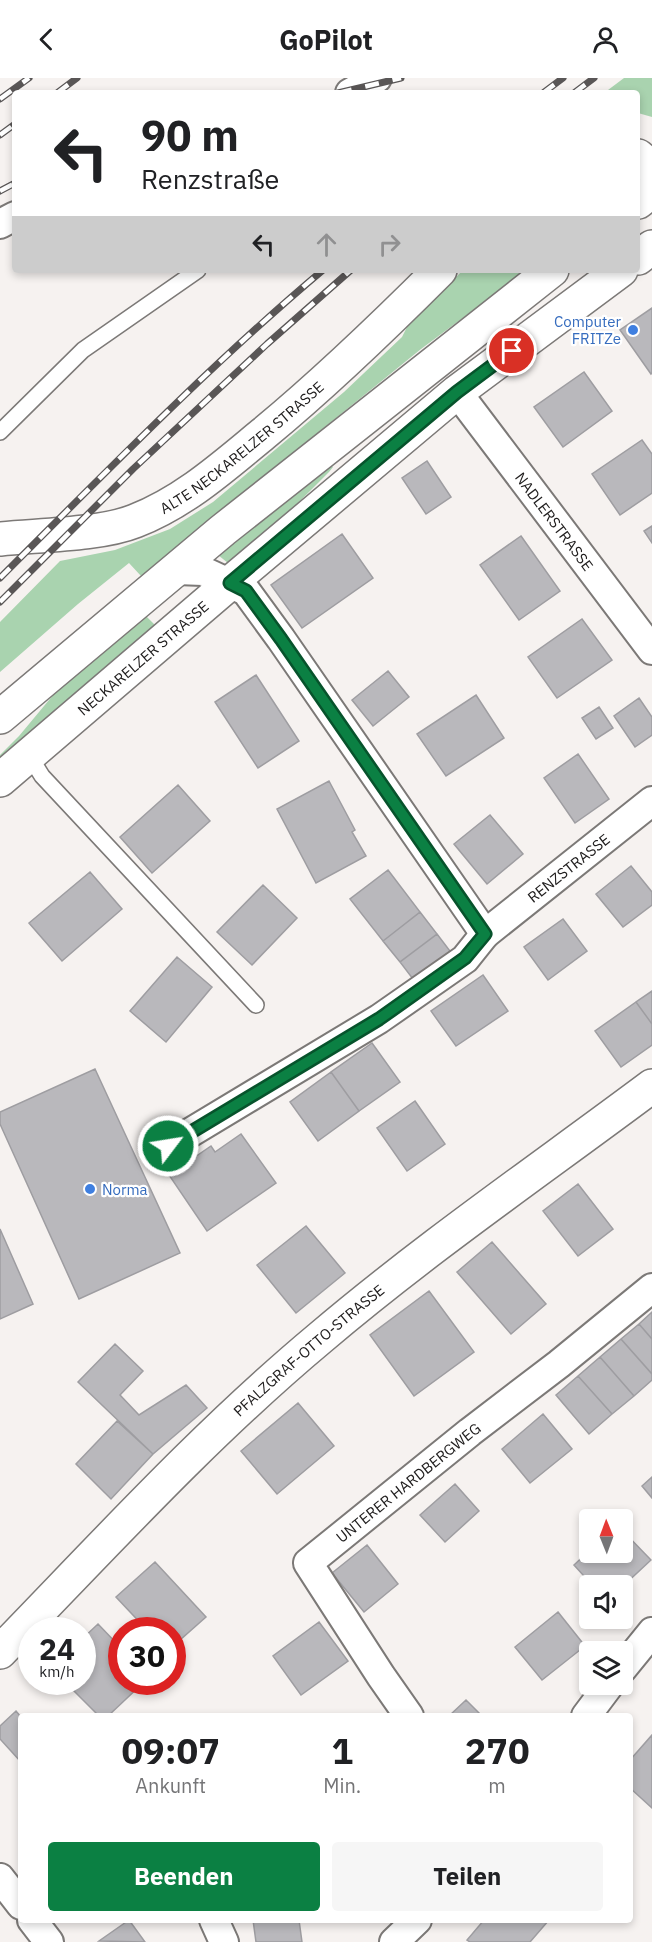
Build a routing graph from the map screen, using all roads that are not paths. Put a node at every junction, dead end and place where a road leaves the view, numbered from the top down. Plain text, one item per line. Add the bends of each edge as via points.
1 (640, 158) edge
2 (652, 168) edge
3 (652, 191) edge
4 (640, 200) edge
5 (652, 247) edge
6 (640, 256) edge
7 (194, 273) edge
8 (437, 273) edge
9 (548, 273) edge
10 (617, 273) edge
11 (457, 392) junction
12 (0, 432) edge
13 (0, 539) edge
14 (177, 570) junction
15 (230, 583) junction
16 (652, 650) edge
17 (0, 717) edge
18 (29, 755) junction
19 (0, 780) edge
20 (652, 801) edge
21 (485, 934) junction
22 (256, 1005) dead end
23 (652, 1086) edge
24 (168, 1146) dead end
25 (652, 1288) edge
26 (652, 1632) edge
27 (0, 1652) edge
28 (633, 1655) edge
29 (602, 1695) edge
30 (407, 1713) edge
31 (588, 1713) edge
32 (0, 1878) edge
33 (18, 1901) edge
34 (34, 1923) edge
35 (215, 1923) edge
36 (414, 1923) edge
37 (49, 1942) edge
38 (224, 1942) edge
39 (394, 1942) edge

1 - 2 main road
3 - 4 main road
5 - 6 main road
7 - 12 lane via 83,350
8 - 13 main road, ALTE NECKARELZER STRASSE via 301,403 201,484 165,507 133,522 95,530
9 - 14 main road
10 - 11 main road, NECKARELZER STRASSE
11 - 15 main road, NECKARELZER STRASSE
11 - 16 street, NADLERSTRASSE
14 - 15 street via 203,572
14 - 17 main road
15 - 18 main road, NECKARELZER STRASSE
15 - 21 street via 246,591 281,639
18 - 19 main road, NECKARELZER STRASSE
18 - 22 lane via 42,776
20 - 21 street, RENZSTRASSE
21 - 24 street, RENZSTRASSE via 465,958 379,1019
23 - 27 main road, PFALZGRAF-OTTO-STRASSE via 319,1338 193,1452
25 - 30 street, UNTERER HARDBERGWEG via 308,1563
26 - 28 street
29 - 31 street
32 - 33 street
34 - 37 street
35 - 38 street
36 - 39 street

